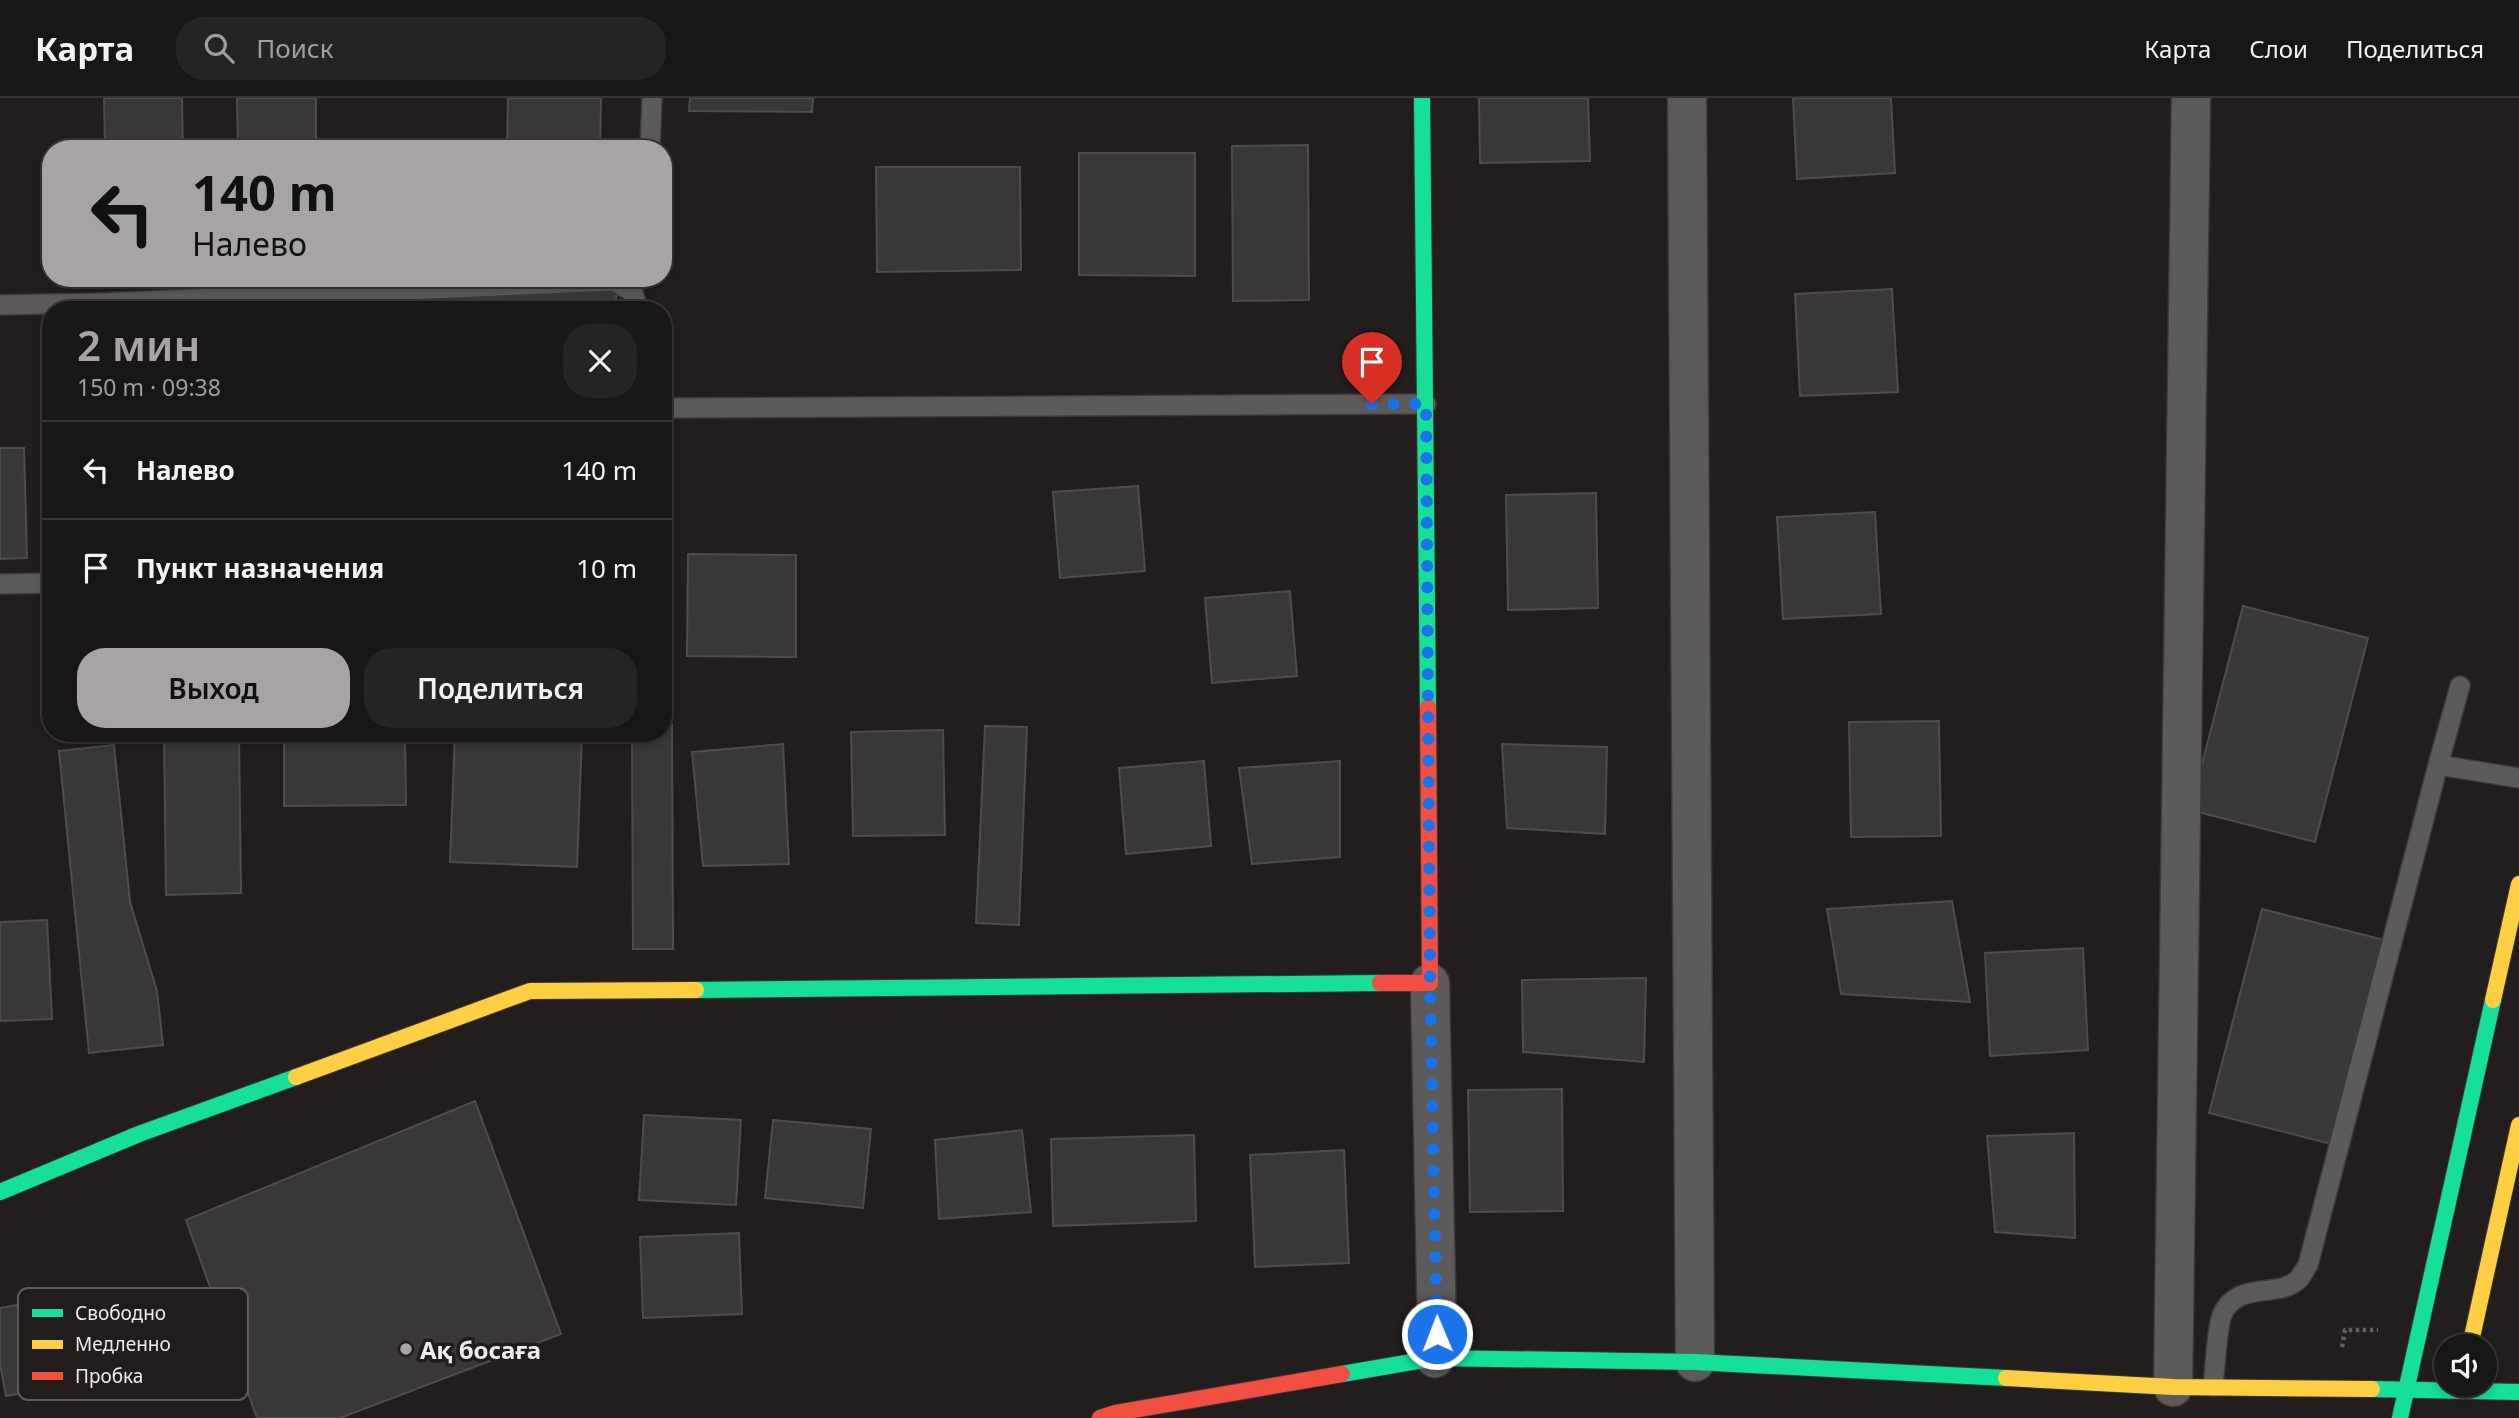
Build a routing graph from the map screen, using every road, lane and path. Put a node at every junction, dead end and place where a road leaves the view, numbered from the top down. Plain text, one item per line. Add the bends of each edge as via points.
1 (652, 98) edge
2 (1422, 98) edge
3 (1687, 98) edge
4 (2191, 98) edge
5 (650, 140) edge
6 (495, 287) edge
7 (624, 287) edge
8 (219, 301) edge
9 (636, 301) edge
10 (0, 305) edge
11 (42, 306) edge
12 (1426, 404) junction
13 (672, 408) edge
14 (42, 583) edge
15 (0, 584) edge
16 (2460, 686) dead end
17 (2438, 765) junction
18 (2519, 778) edge
19 (2519, 884) edge
20 (1430, 983) junction
21 (2519, 1125) edge
22 (0, 1192) edge
23 (2473, 1334) edge
24 (1435, 1358) junction
25 (1695, 1362) junction
26 (2213, 1385) junction
27 (2173, 1387) junction
28 (2407, 1391) junction
29 (2434, 1392) edge
30 (2519, 1392) edge
31 (2497, 1393) edge
32 (1111, 1416) edge
33 (2400, 1418) edge

1 - 5 lane
2 - 12 street
3 - 25 street
4 - 27 street
6 - 8 lane
7 - 9 lane via 633,292
10 - 11 lane
12 - 13 lane
12 - 20 street
14 - 15 lane
16 - 17 lane
17 - 18 lane
17 - 26 lane via 2308,1265 2299,1279 2286,1287 2252,1291 2234,1300 2222,1314
19 - 28 street
20 - 22 street via 530,991 139,1134
20 - 24 street
21 - 23 street
24 - 25 street
24 - 32 street
25 - 27 street
26 - 27 street
26 - 28 street
28 - 29 street
28 - 33 street
30 - 31 street

